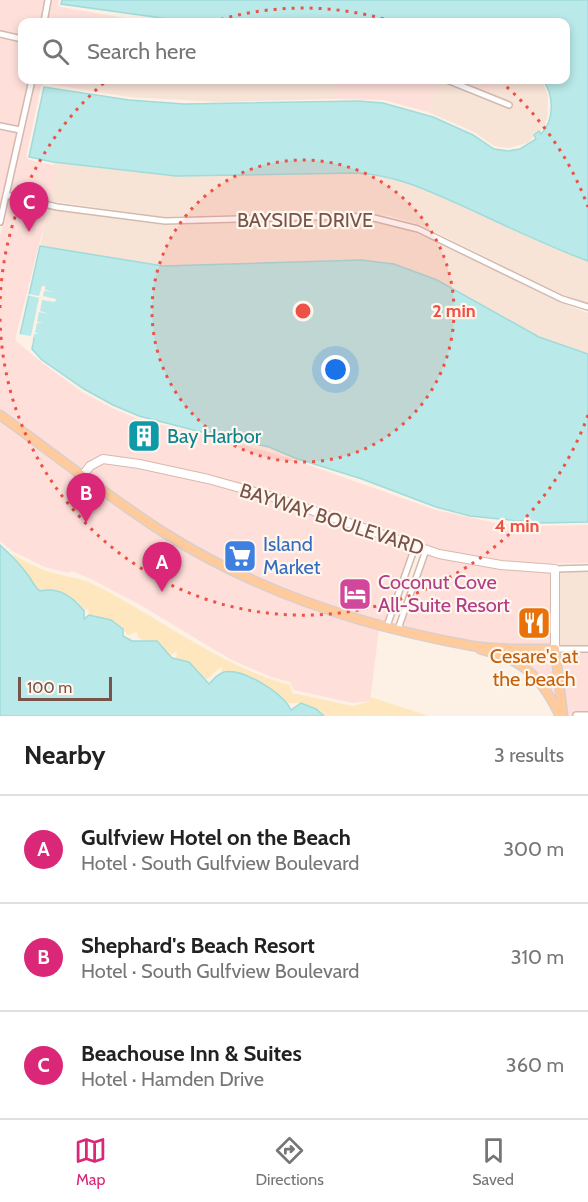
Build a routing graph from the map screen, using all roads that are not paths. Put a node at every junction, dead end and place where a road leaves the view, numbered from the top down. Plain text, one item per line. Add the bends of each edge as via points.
1 (48, 0) edge
2 (45, 18) edge
3 (0, 34) edge
4 (18, 38) edge
5 (31, 84) edge
6 (457, 84) edge
7 (509, 105) dead end
8 (0, 126) edge
9 (21, 130) junction
10 (6, 195) junction
11 (0, 222) edge
12 (588, 307) edge
13 (0, 415) edge
14 (83, 475) junction
15 (415, 547) junction
16 (426, 550) junction
17 (588, 568) edge
18 (555, 569) junction
19 (387, 626) junction
20 (398, 629) junction
21 (474, 646) junction
22 (555, 649) junction
23 (588, 649) edge
24 (576, 714) dead end
25 (588, 714) edge
26 (562, 716) edge

1 - 2 street
3 - 4 street
5 - 9 street
6 - 7 street
8 - 9 street
9 - 10 street
10 - 11 street
10 - 12 street, BAYSIDE DRIVE via 57,207 165,220 374,218 418,229
13 - 14 main road
14 - 15 street, BAYWAY BOULEVARD via 103,459 176,472 310,508
14 - 19 main road via 164,532 225,567 298,599
15 - 16 street, BAYWAY BOULEVARD
15 - 19 street
16 - 18 street, BAYWAY BOULEVARD via 490,564
16 - 20 street
17 - 18 street, BAYWAY BOULEVARD
18 - 22 street
19 - 20 main road
20 - 21 main road
21 - 22 main road
21 - 26 main road via 526,668 547,690
22 - 23 street
22 - 26 main road
24 - 25 street

